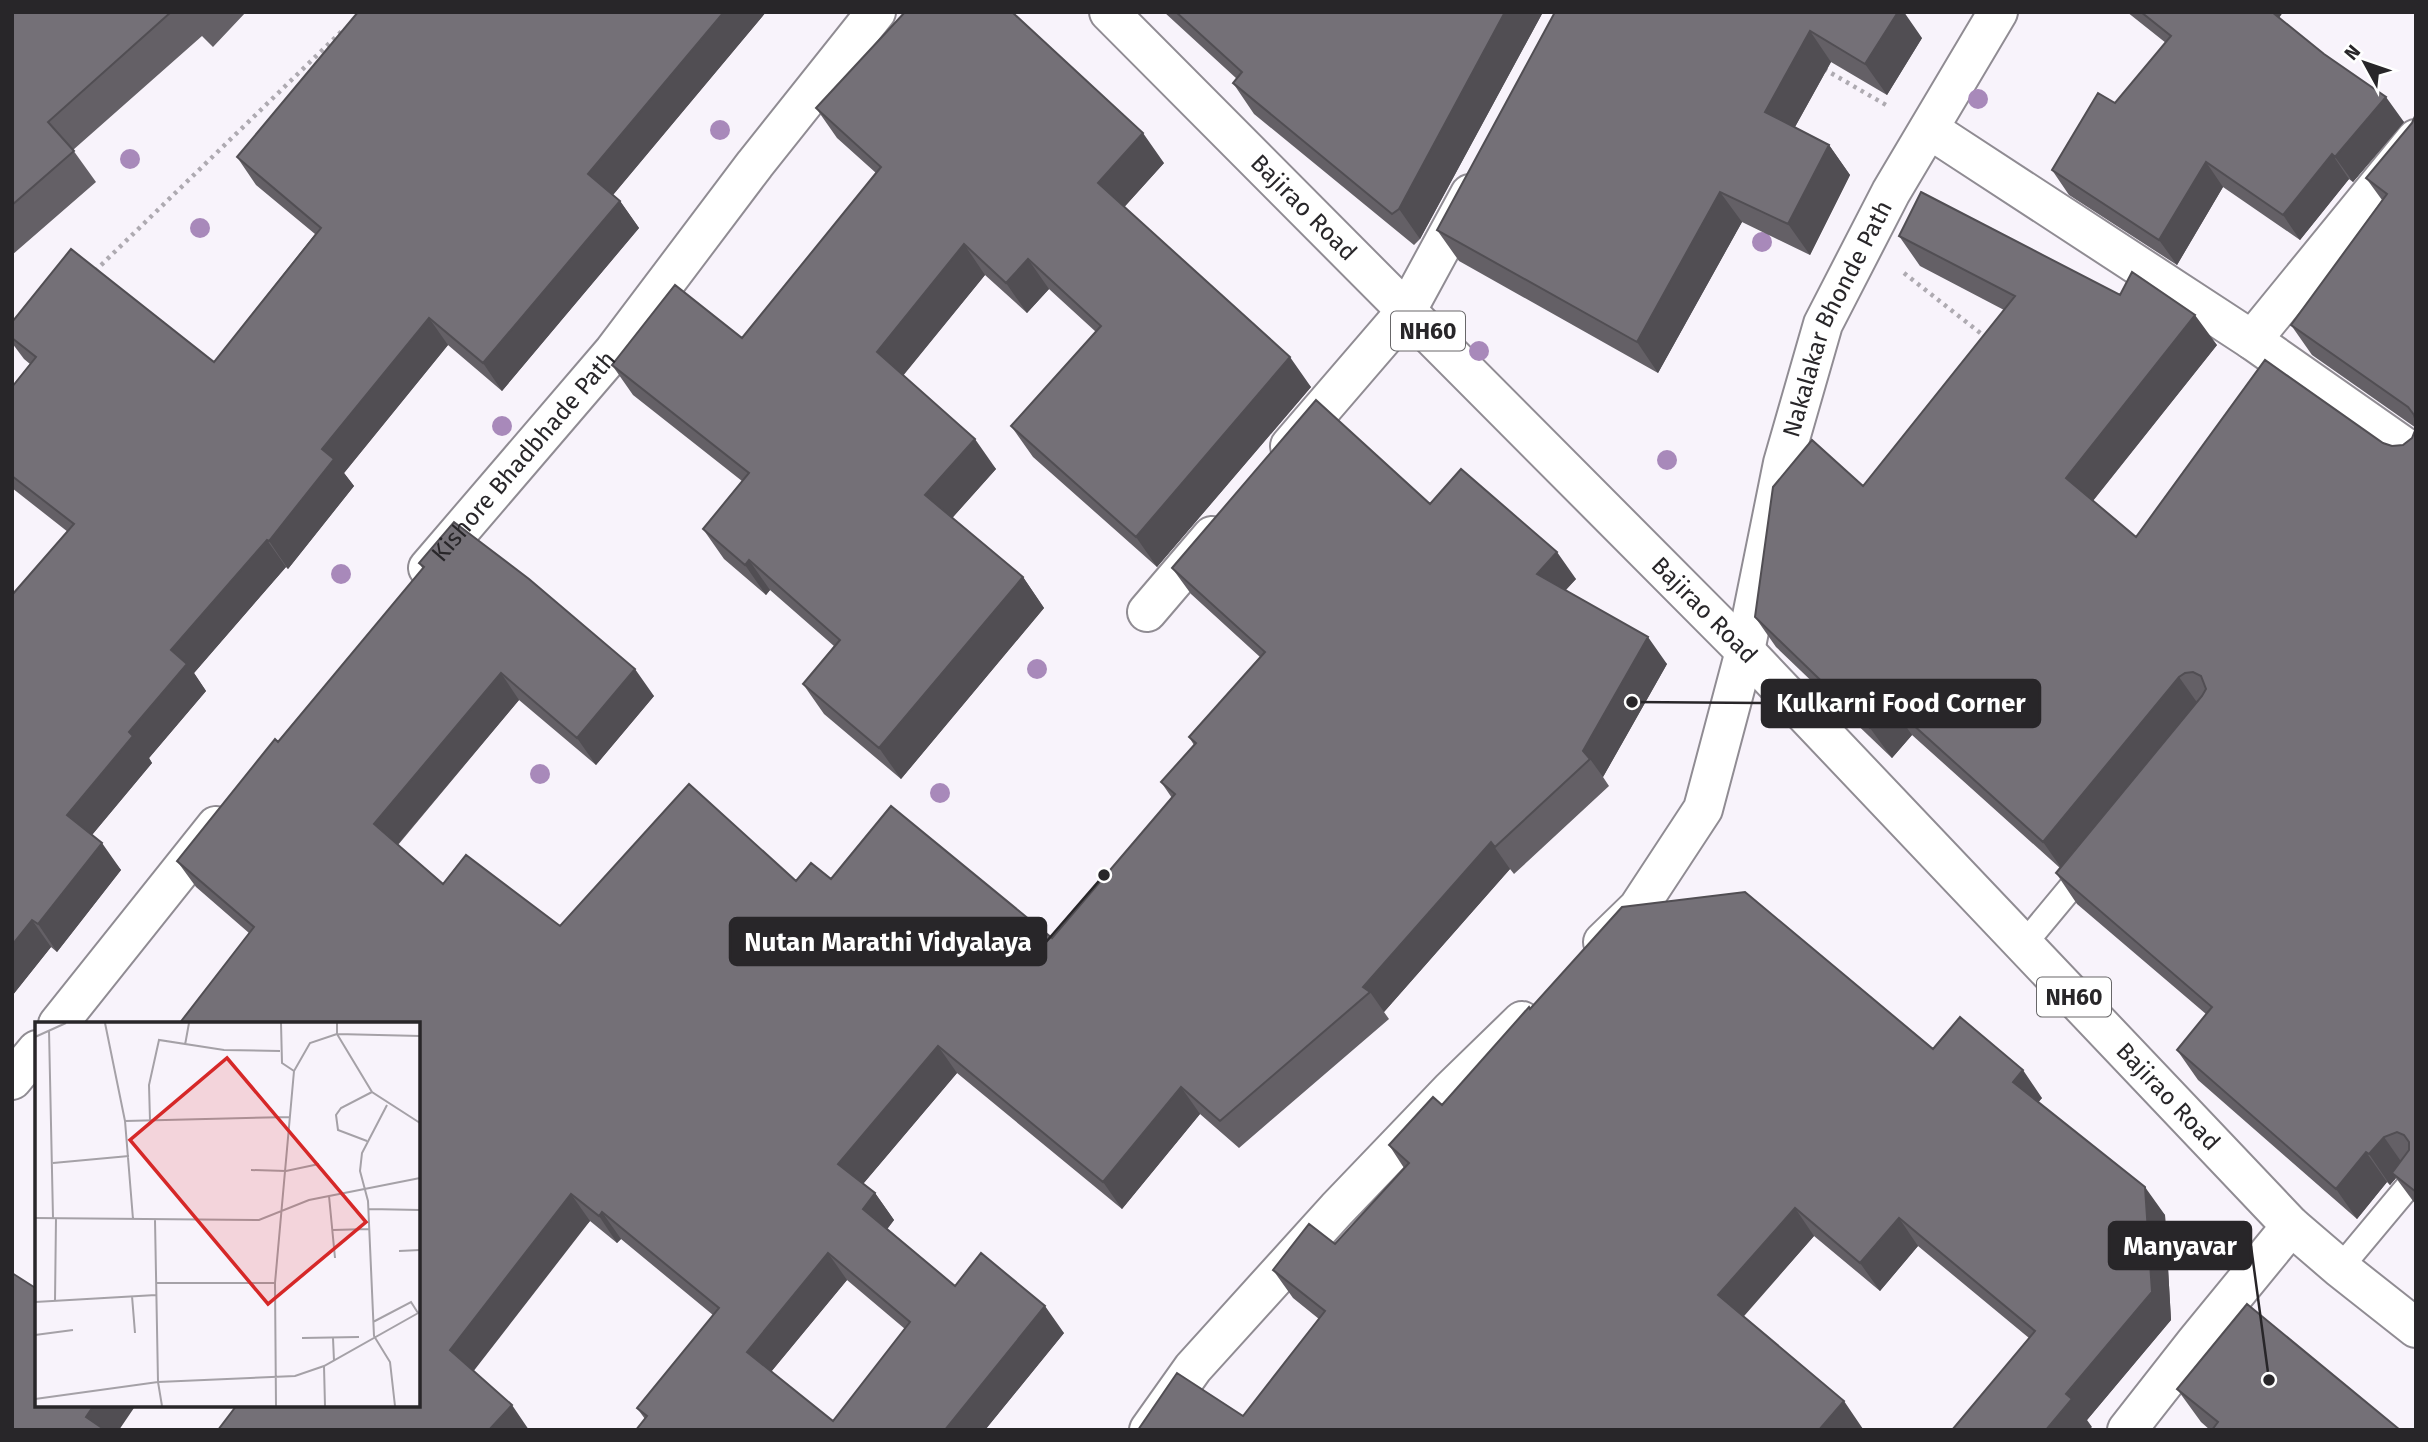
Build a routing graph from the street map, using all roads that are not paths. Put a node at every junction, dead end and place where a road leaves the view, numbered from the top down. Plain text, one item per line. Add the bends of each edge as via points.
1 (876, 12) edge
2 (1109, 12) edge
3 (1998, 12) edge
4 (1929, 129) junction
5 (2416, 139) edge
6 (1484, 167) edge
7 (1407, 310) junction
8 (2252, 340) junction
9 (2416, 455) edge
10 (1264, 477) edge
11 (1237, 508) edge
12 (406, 593) edge
13 (1147, 612) dead end
14 (1745, 651) junction
15 (236, 801) edge
16 (2101, 852) edge
17 (2024, 944) junction
18 (1578, 965) edge
19 (1549, 994) edge
20 (60, 1022) edge
21 (35, 1052) edge
22 (12, 1080) edge
23 (2416, 1177) edge
24 (2291, 1226) junction
25 (2340, 1268) junction
26 (2416, 1328) edge
27 (1149, 1430) edge
28 (2127, 1430) edge

1 - 12 main road, Kishore Bhadbhade Path via 614,351
2 - 7 main road, Bajirao Road / NH60
3 - 4 main road, Nakalakar Bhonde Path
4 - 8 main road
4 - 14 main road, Nakalakar Bhonde Path via 1822,324 1783,463
5 - 8 main road
6 - 7 main road
7 - 10 main road
7 - 14 main road, Bajirao Road / NH60
8 - 9 main road
11 - 13 main road
14 - 17 main road, Bajirao Road / NH60
14 - 18 main road, Nakalakar Bhonde Path via 1703,808 1637,908
15 - 20 main road
16 - 17 lane
17 - 24 main road, Bajirao Road / NH60
19 - 27 main road via 1338,1209 1194,1368
21 - 22 main road
23 - 25 lane
24 - 25 main road, Bajirao Road / NH60
24 - 28 main road
25 - 26 main road, Bajirao Road / NH60

